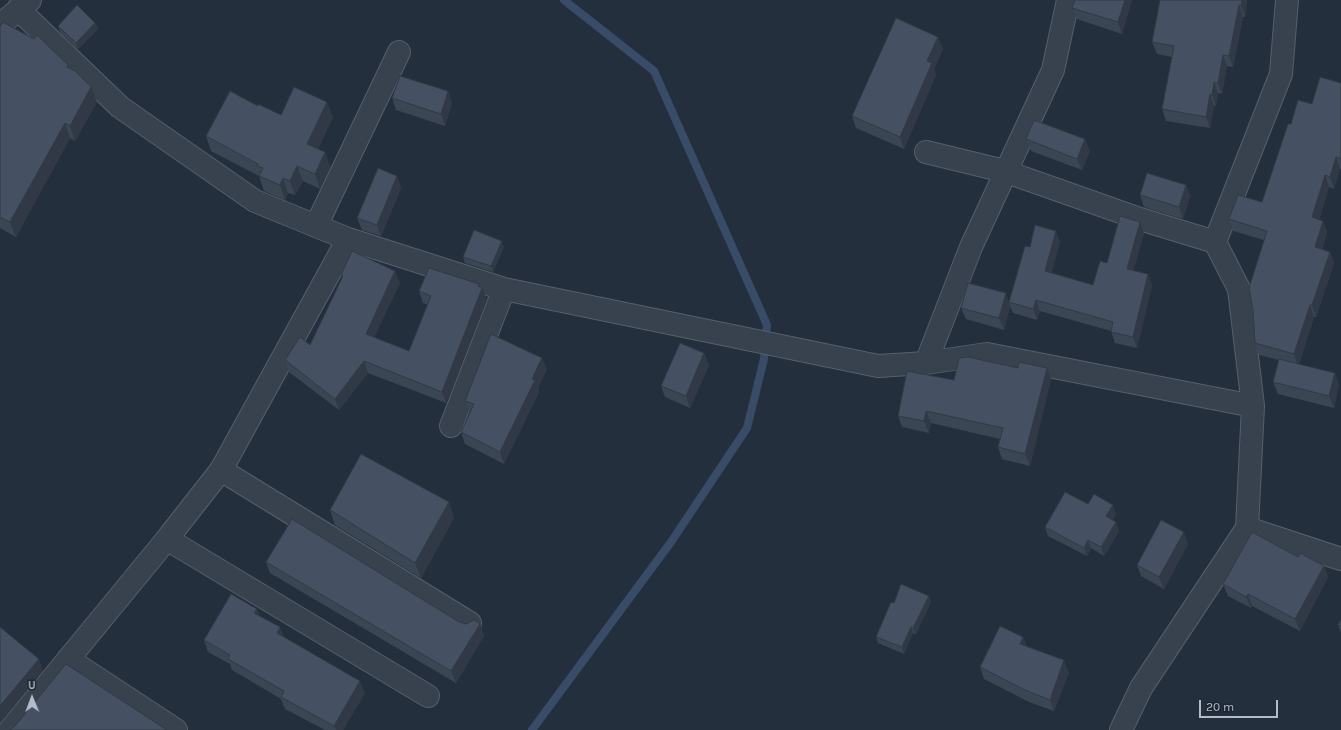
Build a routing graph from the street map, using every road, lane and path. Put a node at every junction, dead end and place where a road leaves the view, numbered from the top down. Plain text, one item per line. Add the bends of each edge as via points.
1 (1068, 0) edge
2 (1287, 0) edge
3 (24, 5) edge
4 (0, 25) edge
5 (399, 52) dead end
6 (926, 152) dead end
7 (1004, 171) junction
8 (316, 226) junction
9 (348, 239) junction
10 (1215, 242) junction
11 (504, 289) junction
12 (926, 363) junction
13 (1253, 406) junction
14 (451, 426) dead end
15 (221, 470) junction
16 (1247, 528) junction
17 (167, 539) junction
18 (1341, 559) edge
19 (470, 623) edge
20 (68, 659) junction
21 (428, 696) dead end
22 (10, 730) edge
23 (176, 730) edge
24 (1121, 730) edge

1 - 7 street via 1053,70
2 - 10 street via 1281,74
3 - 4 street
3 - 8 street via 120,107 255,201
5 - 8 street
6 - 7 street
7 - 10 street via 1140,219
7 - 12 street
8 - 9 street
9 - 11 street
9 - 15 street
10 - 13 street via 1239,289
11 - 12 street via 878,366
11 - 14 street
12 - 13 street via 987,354
13 - 16 street
15 - 17 street
15 - 19 street
16 - 18 street
16 - 24 street via 1141,688
17 - 20 street
17 - 21 street
20 - 22 street
20 - 23 street

